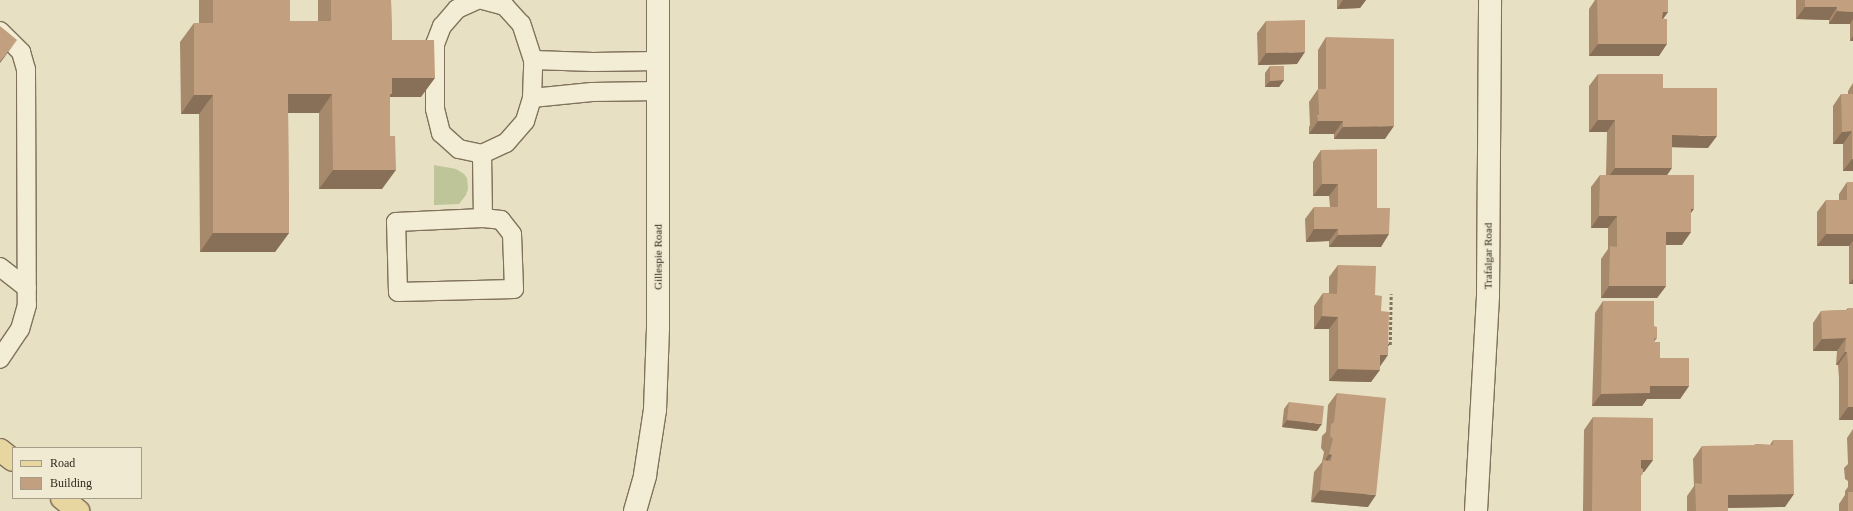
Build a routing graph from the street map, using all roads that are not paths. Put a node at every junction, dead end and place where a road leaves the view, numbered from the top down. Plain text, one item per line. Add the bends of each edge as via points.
1 (477, 0) edge
2 (483, 0) edge
3 (658, 0) edge
4 (1490, 0) edge
5 (0, 31) edge
6 (533, 60) junction
7 (658, 62) junction
8 (658, 91) junction
9 (532, 98) junction
10 (482, 154) junction
11 (483, 218) junction
12 (0, 267) edge
13 (27, 288) junction
14 (0, 359) edge
15 (0, 450) edge
16 (12, 459) edge
17 (63, 499) edge
18 (78, 511) edge
19 (635, 511) edge
20 (1476, 511) edge

1 - 10 lane via 457,9 442,26 434,44 435,109 441,133 459,148
2 - 6 lane via 505,6 521,24
3 - 7 street, Gillespie Road
4 - 20 street, Trafalgar Road via 1488,296
5 - 13 lane via 21,52 26,69
6 - 7 lane
6 - 9 lane
7 - 8 street, Gillespie Road
8 - 9 lane via 592,92
8 - 19 street, Gillespie Road via 658,328 655,410 645,475
9 - 10 lane via 525,121 506,143
10 - 11 lane
11 - 11 lane via 501,220 512,234 514,289 398,292 396,222
12 - 13 lane
13 - 14 lane via 27,305 20,328
15 - 16 main road
17 - 18 main road

